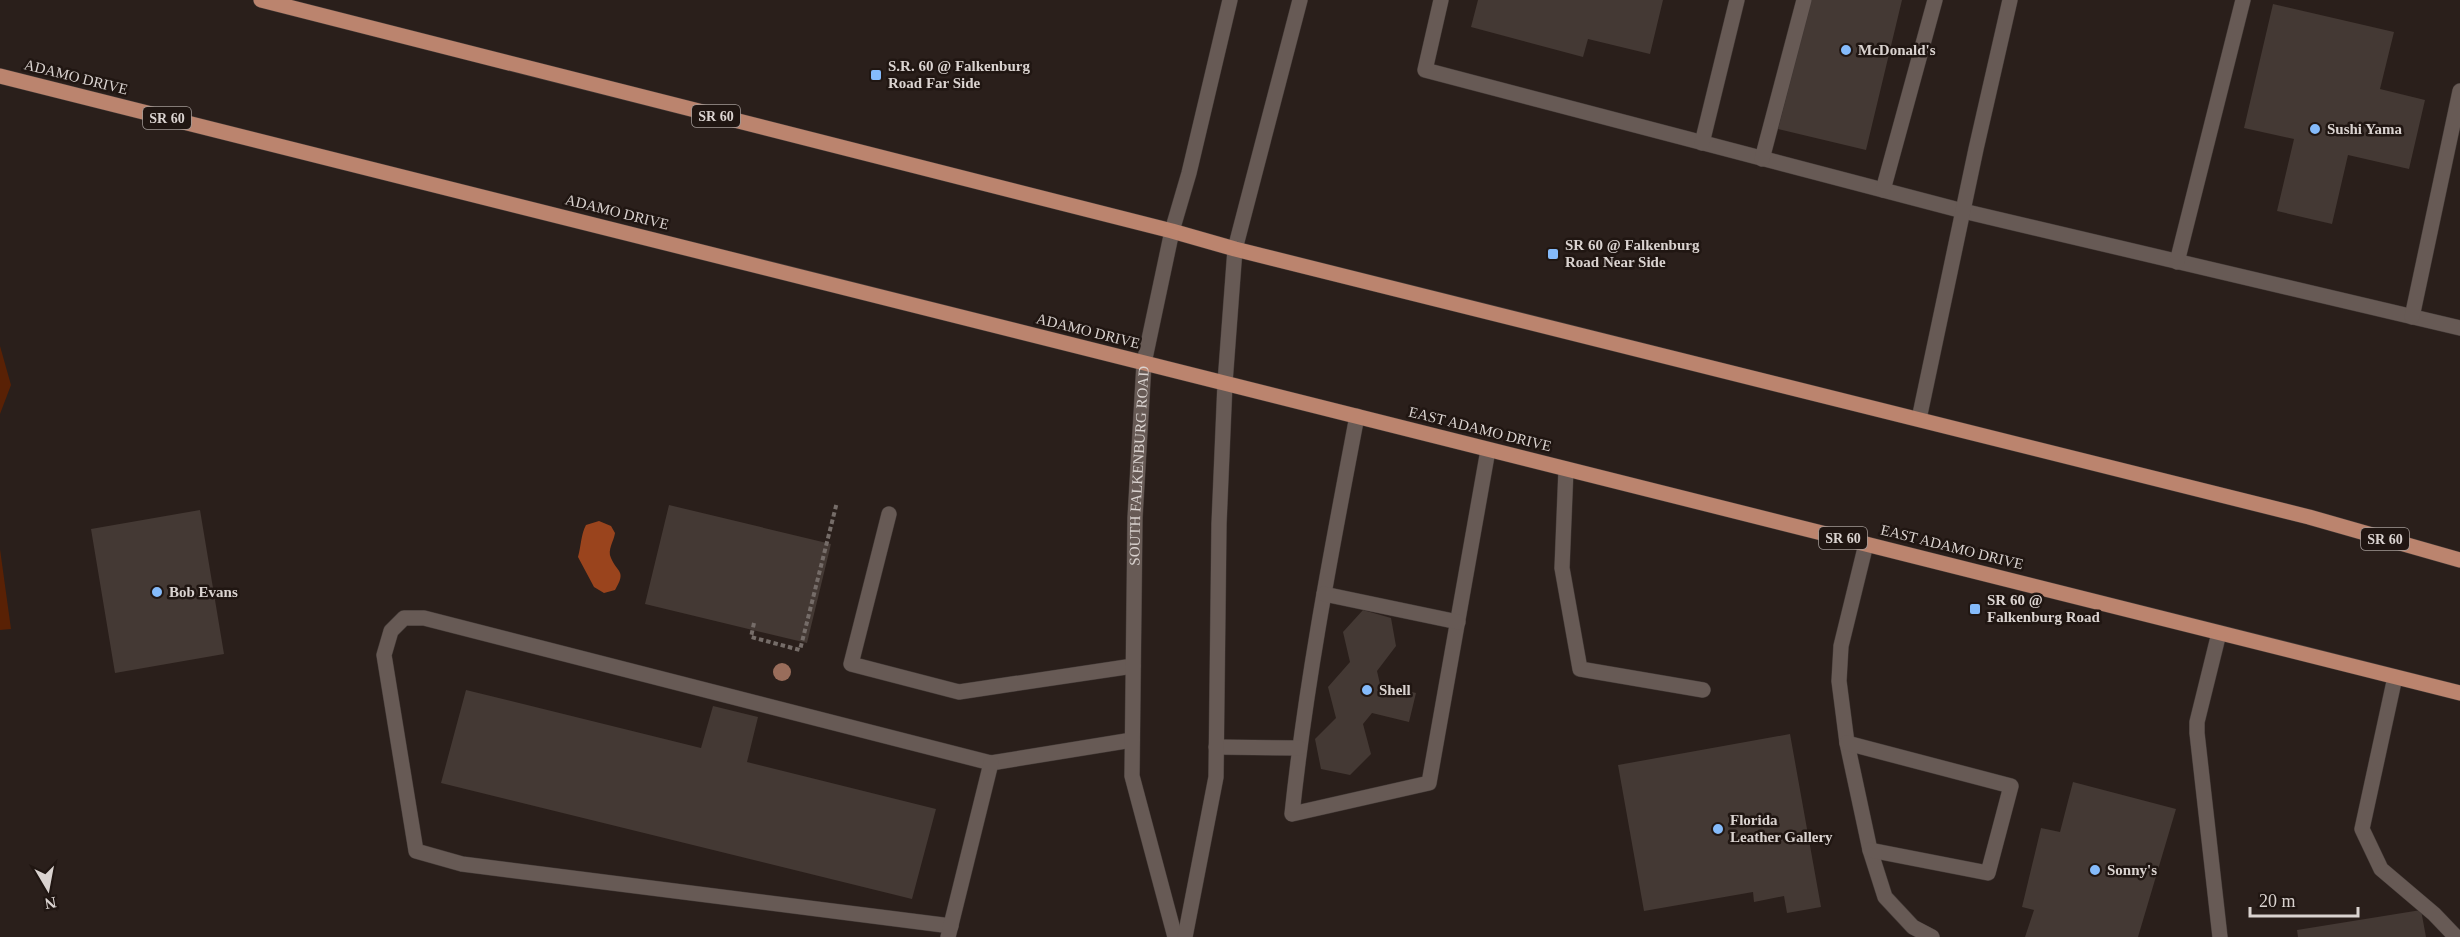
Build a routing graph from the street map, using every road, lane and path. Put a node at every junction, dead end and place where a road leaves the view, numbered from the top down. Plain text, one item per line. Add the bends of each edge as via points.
1 (261, 0) edge
2 (1230, 0) edge
3 (1300, 0) edge
4 (1441, 0) edge
5 (1737, 0) edge
6 (1804, 0) edge
7 (1935, 0) edge
8 (2010, 0) edge
9 (2244, 0) edge
10 (0, 76) edge
11 (2460, 91) edge
12 (1702, 143) junction
13 (1762, 159) junction
14 (1883, 190) junction
15 (1963, 211) junction
16 (1172, 231) junction
17 (1235, 249) junction
18 (2177, 262) junction
19 (2412, 317) junction
20 (2460, 328) edge
21 (1144, 363) junction
22 (1225, 383) junction
23 (1357, 416) junction
24 (1919, 419) junction
25 (1488, 450) junction
26 (1566, 469) junction
27 (837, 502) dead end
28 (889, 514) dead end
29 (1866, 544) junction
30 (2460, 560) edge
31 (1324, 594) junction
32 (1458, 622) junction
33 (754, 623) dead end
34 (2219, 633) junction
35 (1133, 666) junction
36 (2395, 677) junction
37 (1703, 690) dead end
38 (2460, 693) edge
39 (1132, 740) junction
40 (1847, 743) junction
41 (1216, 747) junction
42 (1299, 748) junction
43 (991, 763) junction
44 (1870, 850) junction
45 (950, 931) edge
46 (1175, 937) edge
47 (1185, 937) edge
48 (1932, 937) edge
49 (2220, 937) edge
50 (2457, 937) edge

1 - 16 main road, SR 60
2 - 16 street, SOUTH FALKENBURG ROAD
3 - 17 street
4 - 12 street via 1425,70
5 - 12 street
6 - 13 street
7 - 14 street
8 - 15 street
9 - 18 street
10 - 21 main road, ADAMO DRIVE / SR 60
11 - 19 street
12 - 13 street
13 - 14 street
14 - 15 street
15 - 18 street
15 - 24 street
16 - 17 main road, SR 60
16 - 21 street, SOUTH FALKENBURG ROAD
17 - 22 street
17 - 24 main road, SR 60
18 - 19 street
19 - 20 street
21 - 22 main road, ADAMO DRIVE / SR 60
21 - 35 street, SOUTH FALKENBURG ROAD via 1135,518
22 - 23 main road, EAST ADAMO DRIVE / SR 60
22 - 41 street
23 - 25 main road, EAST ADAMO DRIVE / SR 60
23 - 31 street
24 - 30 main road, SR 60 via 2309,517
25 - 26 main road, EAST ADAMO DRIVE / SR 60
25 - 32 street
26 - 29 main road, EAST ADAMO DRIVE / SR 60
26 - 37 street via 1562,568 1580,669
27 - 33 path via 800,650 751,637
28 - 35 street via 851,664 959,692
29 - 34 main road, EAST ADAMO DRIVE / SR 60
29 - 40 street via 1841,646 1840,697
31 - 32 street
31 - 42 street
32 - 42 street via 1429,783 1292,814
34 - 36 main road, EAST ADAMO DRIVE / SR 60
34 - 49 street via 2197,733
35 - 39 street, SOUTH FALKENBURG ROAD
36 - 38 main road, EAST ADAMO DRIVE / SR 60
36 - 50 street via 2362,829 2381,869
39 - 43 street
39 - 46 street, SOUTH FALKENBURG ROAD via 1132,776
40 - 44 street
40 - 44 street via 2011,786 1988,873
41 - 42 street
41 - 47 street via 1216,777
43 - 45 street
43 - 45 street via 424,618 404,618 390,631 384,655 416,851 462,864
44 - 48 street via 1885,897 1913,927

